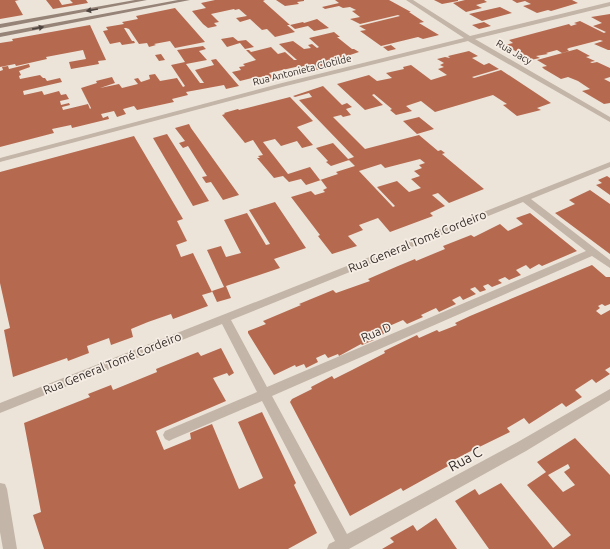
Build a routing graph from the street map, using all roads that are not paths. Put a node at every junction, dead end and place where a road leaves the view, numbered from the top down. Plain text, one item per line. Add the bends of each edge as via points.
1 (144, 0) edge
2 (187, 0) edge
3 (409, 0) edge
4 (610, 4) edge
5 (0, 26) edge
6 (0, 35) edge
7 (470, 39) junction
8 (610, 120) edge
9 (0, 160) edge
10 (610, 164) edge
11 (524, 198) junction
12 (593, 252) junction
13 (610, 265) edge
14 (224, 318) junction
15 (265, 394) junction
16 (610, 394) edge
17 (0, 408) edge
18 (169, 435) dead end
19 (0, 489) edge
20 (339, 546) edge
21 (10, 549) edge

1 -> 5 street
6 -> 2 street
3 - 7 street, Rua Jacy
4 - 7 street, Rua Antonieta Clotilde
7 - 8 street, Rua Jacy
7 - 9 street, Rua Antonieta Clotilde via 284,84
10 - 11 street, Rua General Tomé Cordeiro
11 - 12 street
11 - 14 street, Rua General Tomé Cordeiro
12 - 13 street
12 - 15 street, Rua D
14 - 15 street
14 - 17 street, Rua General Tomé Cordeiro
15 - 18 street, Rua D
15 - 20 street
16 - 20 street, Rua C via 521,447
19 - 21 street

